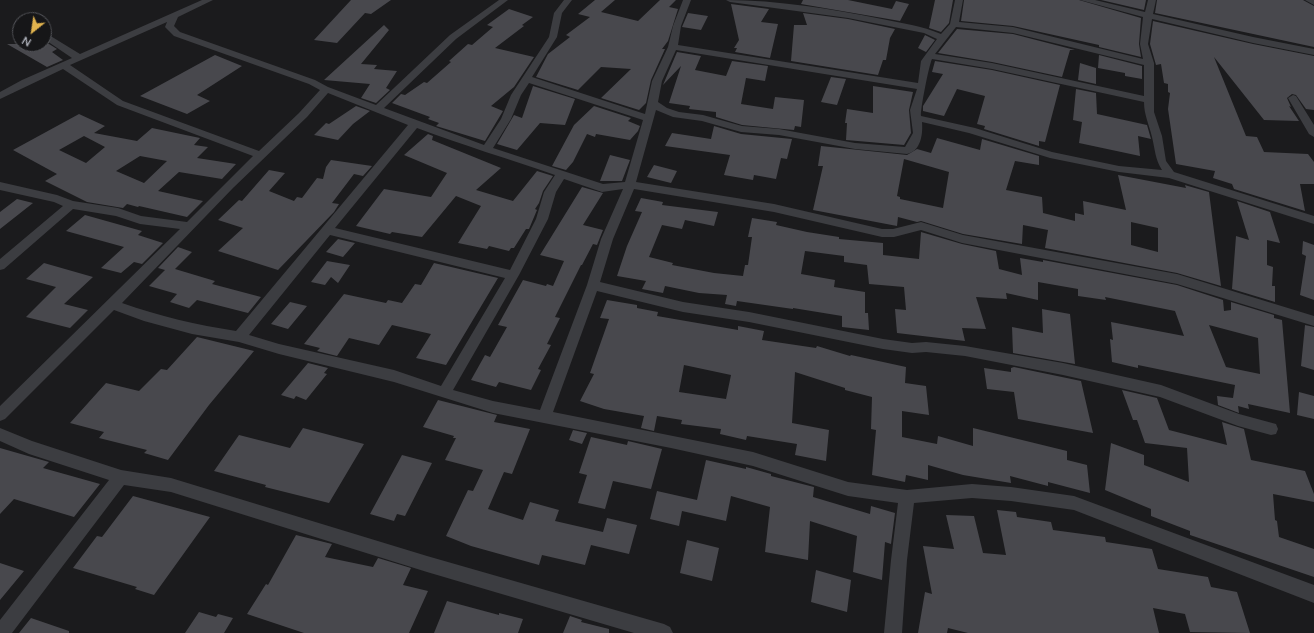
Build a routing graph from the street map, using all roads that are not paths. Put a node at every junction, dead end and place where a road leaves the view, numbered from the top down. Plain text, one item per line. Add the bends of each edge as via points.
1 (209, 0) edge
2 (504, 0) edge
3 (568, 0) edge
4 (687, 0) edge
5 (730, 0) edge
6 (959, 0) edge
7 (1084, 0) edge
8 (1152, 0) edge
9 (1309, 0) edge
10 (1314, 2) edge
11 (1148, 15) junction
12 (174, 16) junction
13 (954, 24) junction
14 (944, 38) junction
15 (52, 40) edge
16 (673, 46) junction
17 (1314, 52) edge
18 (931, 54) junction
19 (79, 58) junction
20 (1149, 63) junction
21 (64, 65) junction
22 (527, 79) junction
23 (922, 87) junction
24 (325, 89) junction
25 (0, 96) edge
26 (1293, 98) dead end
27 (1149, 100) junction
28 (653, 103) junction
29 (378, 109) junction
30 (648, 118) junction
31 (916, 118) junction
32 (415, 124) junction
33 (1314, 134) edge
34 (487, 149) junction
35 (260, 155) junction
36 (562, 174) junction
37 (1170, 175) junction
38 (0, 186) edge
39 (630, 186) junction
40 (71, 205) junction
41 (1314, 220) edge
42 (189, 226) junction
43 (328, 230) junction
44 (0, 266) edge
45 (513, 275) junction
46 (593, 286) junction
47 (112, 304) junction
48 (1314, 321) edge
49 (239, 337) junction
50 (444, 393) junction
51 (0, 415) edge
52 (544, 417) junction
53 (1271, 429) dead end
54 (0, 434) edge
55 (122, 477) junction
56 (907, 497) junction
57 (1314, 594) edge
58 (1, 633) edge
59 (664, 633) edge
60 (893, 633) edge

1 - 12 street
2 - 29 street via 453,37
3 - 22 street via 558,13 553,37
4 - 16 street
5 - 14 street via 848,15 926,31
6 - 13 street
7 - 11 street
8 - 11 street
9 - 10 street
11 - 17 street
11 - 20 street via 1144,44
12 - 19 street
12 - 24 street via 168,27 177,34 312,82
13 - 14 street
13 - 20 street via 1014,30
14 - 18 street
15 - 19 street
16 - 23 street
16 - 28 street via 657,82
18 - 23 street via 926,62
18 - 27 street
19 - 21 street
20 - 27 street
21 - 25 street
21 - 35 street via 120,103
22 - 30 street
22 - 34 street
23 - 31 street via 915,110
24 - 29 street
24 - 35 street via 303,115
26 - 33 street
27 - 37 street via 1149,112 1161,160
28 - 30 street
28 - 31 street via 677,115 703,118 741,129 779,132 904,152 911,149 918,133
29 - 32 street
30 - 39 street
31 - 37 street via 971,130 1050,155 1119,169
32 - 34 street
32 - 43 street
34 - 36 street
35 - 42 street
36 - 39 street via 602,188
36 - 45 street via 550,192 542,219
37 - 41 street
38 - 40 street via 57,199
39 - 46 street via 607,239
39 - 48 street via 774,208 882,233 894,233 921,226 962,239 1177,279
40 - 42 street via 118,212 140,220
40 - 44 street
42 - 47 street
43 - 45 street
43 - 49 street
45 - 50 street
46 - 52 street
46 - 53 street via 683,307 749,317 846,337 912,348 965,351 1063,369 1161,391 1238,420
47 - 49 street via 192,330
47 - 51 street
49 - 50 street via 394,376
50 - 52 street via 493,407
52 - 56 street via 672,441 753,459 848,488
54 - 55 street via 29,447
55 - 58 street
55 - 59 street via 171,485 427,564
56 - 57 street via 972,491 1074,504
56 - 60 street

